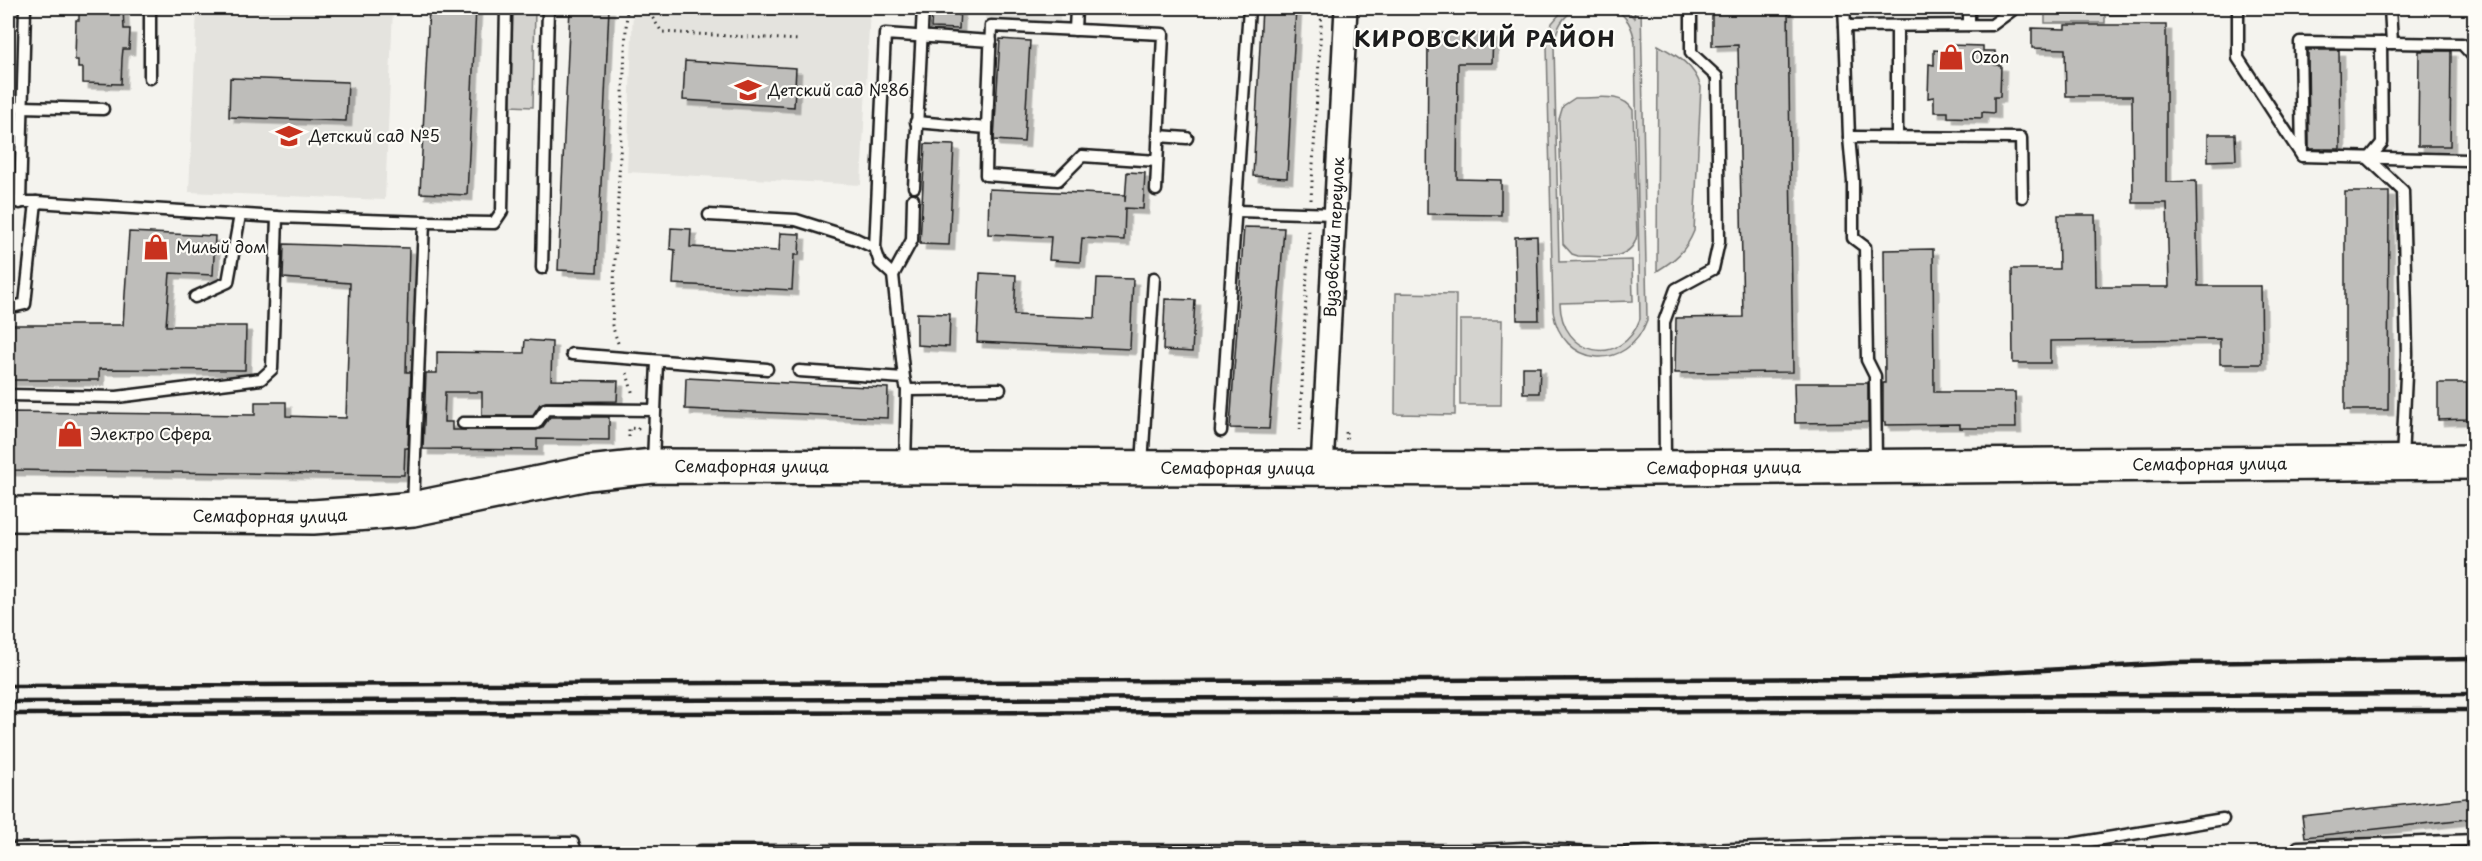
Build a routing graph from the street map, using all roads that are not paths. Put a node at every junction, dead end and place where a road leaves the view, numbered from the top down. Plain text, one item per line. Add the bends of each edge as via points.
1 (25, 8) edge
2 (146, 8) edge
3 (506, 8) edge
4 (548, 8) edge
5 (922, 8) edge
6 (1076, 8) edge
7 (1249, 8) edge
8 (1346, 8) edge
9 (1691, 8) edge
10 (1844, 8) edge
11 (1969, 8) edge
12 (2015, 8) edge
13 (2238, 8) edge
14 (2390, 8) edge
15 (1845, 26) junction
16 (1969, 26) junction
17 (1897, 27) junction
18 (1075, 30) junction
19 (921, 36) junction
20 (991, 40) junction
21 (2386, 43) junction
22 (2475, 57) edge
23 (150, 78) dead end
24 (21, 107) junction
25 (103, 109) dead end
26 (916, 122) junction
27 (8, 126) edge
28 (21, 126) junction
29 (987, 128) junction
30 (1158, 136) junction
31 (1897, 136) junction
32 (1849, 137) junction
33 (1187, 138) dead end
34 (2302, 156) junction
35 (2475, 156) edge
36 (2369, 159) junction
37 (1157, 161) junction
38 (914, 187) dead end
39 (1156, 190) dead end
40 (2022, 197) dead end
41 (913, 199) dead end
42 (8, 202) edge
43 (36, 202) junction
44 (20, 203) junction
45 (1237, 211) junction
46 (1334, 214) junction
47 (240, 215) junction
48 (709, 215) dead end
49 (277, 217) junction
50 (424, 222) junction
51 (875, 248) junction
52 (542, 268) dead end
53 (893, 274) junction
54 (1154, 278) dead end
55 (195, 297) dead end
56 (8, 308) edge
57 (572, 354) dead end
58 (657, 362) junction
59 (767, 369) dead end
60 (799, 371) dead end
61 (904, 378) junction
62 (999, 389) dead end
63 (907, 390) junction
64 (8, 395) edge
65 (655, 410) junction
66 (463, 423) dead end
67 (1221, 431) dead end
68 (2402, 462) junction
69 (2475, 462) edge
70 (653, 466) junction
71 (904, 467) junction
72 (1876, 467) junction
73 (1142, 468) junction
74 (1322, 468) junction
75 (1665, 469) junction
76 (413, 509) junction
77 (8, 514) edge
78 (2223, 819) dead end
79 (2475, 840) edge
80 (8, 849) edge
81 (1627, 853) edge
82 (577, 854) edge
83 (700, 854) edge
84 (2297, 854) edge

1 - 24 lane
2 - 23 lane via 150,13
3 - 50 lane via 502,211 494,223
4 - 52 lane
5 - 19 lane
6 - 18 lane
7 - 45 lane
8 - 46 street, Вузовский переулок
9 - 75 lane via 1691,53 1717,77 1719,242 1713,269 1676,289 1665,322
10 - 15 lane
11 - 16 lane
12 - 16 lane via 1992,25
13 - 34 lane via 2238,58
14 - 21 lane
15 - 17 lane
15 - 32 lane
16 - 17 lane
17 - 31 lane
18 - 20 lane via 991,26
18 - 30 lane via 1163,34
19 - 20 lane
19 - 26 lane
19 - 51 lane via 885,34
20 - 29 lane
21 - 22 lane via 2462,44
21 - 34 lane via 2300,42
21 - 36 lane via 2382,143
24 - 25 lane
24 - 28 lane
26 - 29 lane
26 - 38 lane
27 - 28 lane
28 - 44 lane
29 - 37 lane via 986,175 1058,180 1082,156
30 - 33 lane
30 - 37 lane
31 - 32 lane
31 - 40 lane via 2020,138
32 - 72 lane via 1853,238 1865,247 1867,360 1875,376
34 - 36 lane
35 - 36 lane via 2467,160
36 - 68 lane via 2403,191 2407,354
37 - 39 lane
41 - 53 lane via 912,240
42 - 44 lane
43 - 44 lane
43 - 47 lane
43 - 56 lane via 25,304
45 - 46 lane
45 - 67 lane
46 - 74 street, Вузовский переулок
47 - 49 lane
47 - 55 lane via 228,282
48 - 51 lane via 796,220
49 - 50 lane
49 - 64 lane via 272,369 261,379 117,396
50 - 76 lane
51 - 53 lane via 880,263
53 - 61 lane
54 - 73 lane
57 - 58 lane
58 - 59 lane
58 - 65 lane
60 - 61 lane
61 - 63 lane
62 - 63 lane
63 - 71 lane
65 - 66 lane via 546,409 536,423
65 - 70 lane
68 - 69 highway, Семафорная улица
68 - 72 highway, Семафорная улица
70 - 71 highway, Семафорная улица
70 - 76 highway, Семафорная улица via 588,473
71 - 73 highway, Семафорная улица
72 - 75 highway, Семафорная улица
73 - 74 highway, Семафорная улица
74 - 75 highway, Семафорная улица
76 - 77 highway, Семафорная улица via 313,517
78 - 81 lane via 2072,844 1865,844
79 - 84 lane via 2298,847
80 - 82 lane via 573,843
81 - 83 lane via 1524,848

